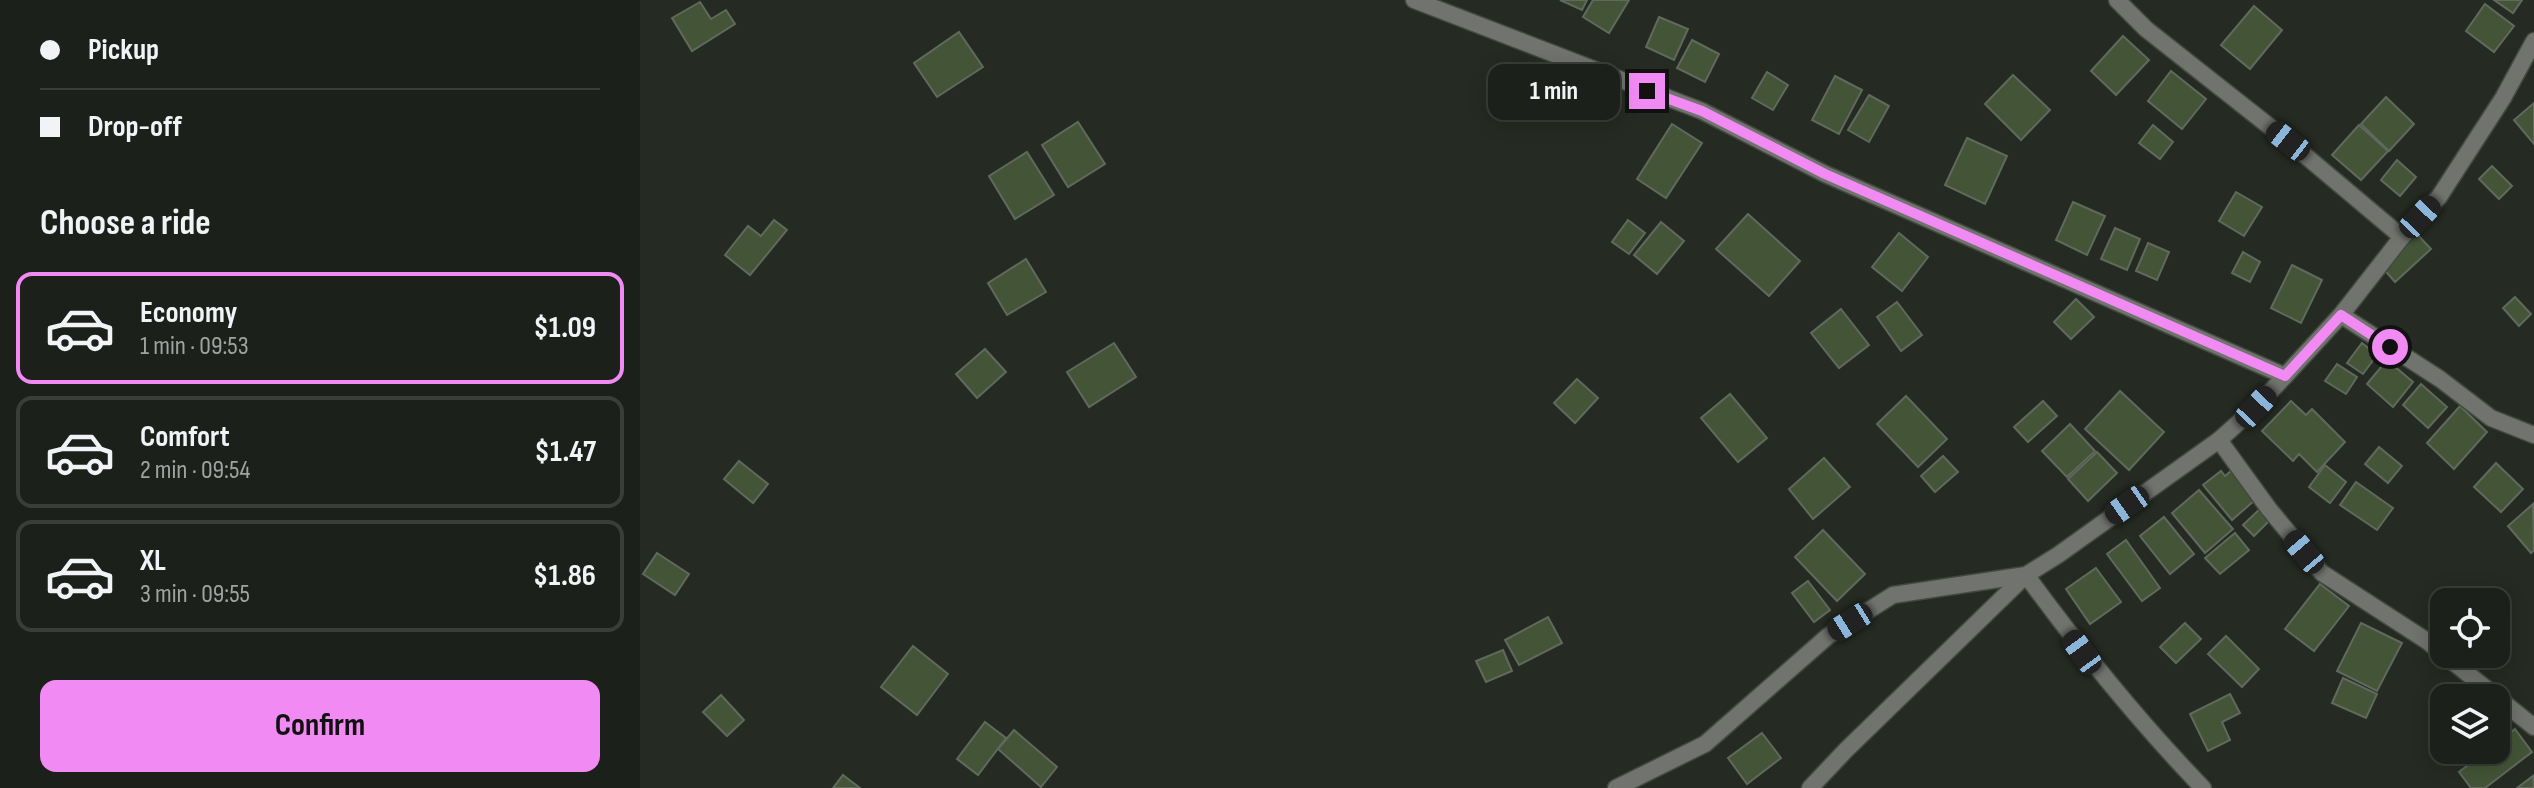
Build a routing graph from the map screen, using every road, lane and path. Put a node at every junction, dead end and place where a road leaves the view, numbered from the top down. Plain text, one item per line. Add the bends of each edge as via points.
1 (1414, 0) edge
2 (2117, 0) edge
3 (2534, 41) edge
4 (2402, 237) junction
5 (2341, 315) junction
6 (2285, 376) junction
7 (2534, 435) edge
8 (2219, 440) junction
9 (2026, 575) junction
10 (2534, 727) edge
11 (1616, 788) edge
12 (1810, 788) edge
13 (2203, 788) edge

1 - 6 street via 1702,111 1825,174
2 - 4 street
3 - 4 street via 2439,197
4 - 5 street
5 - 6 street
5 - 7 street via 2491,418
6 - 8 street
8 - 9 street
8 - 10 street via 2322,573 2427,641
9 - 11 street via 1893,595 1828,636 1705,744
9 - 12 street
9 - 13 street via 2082,652

